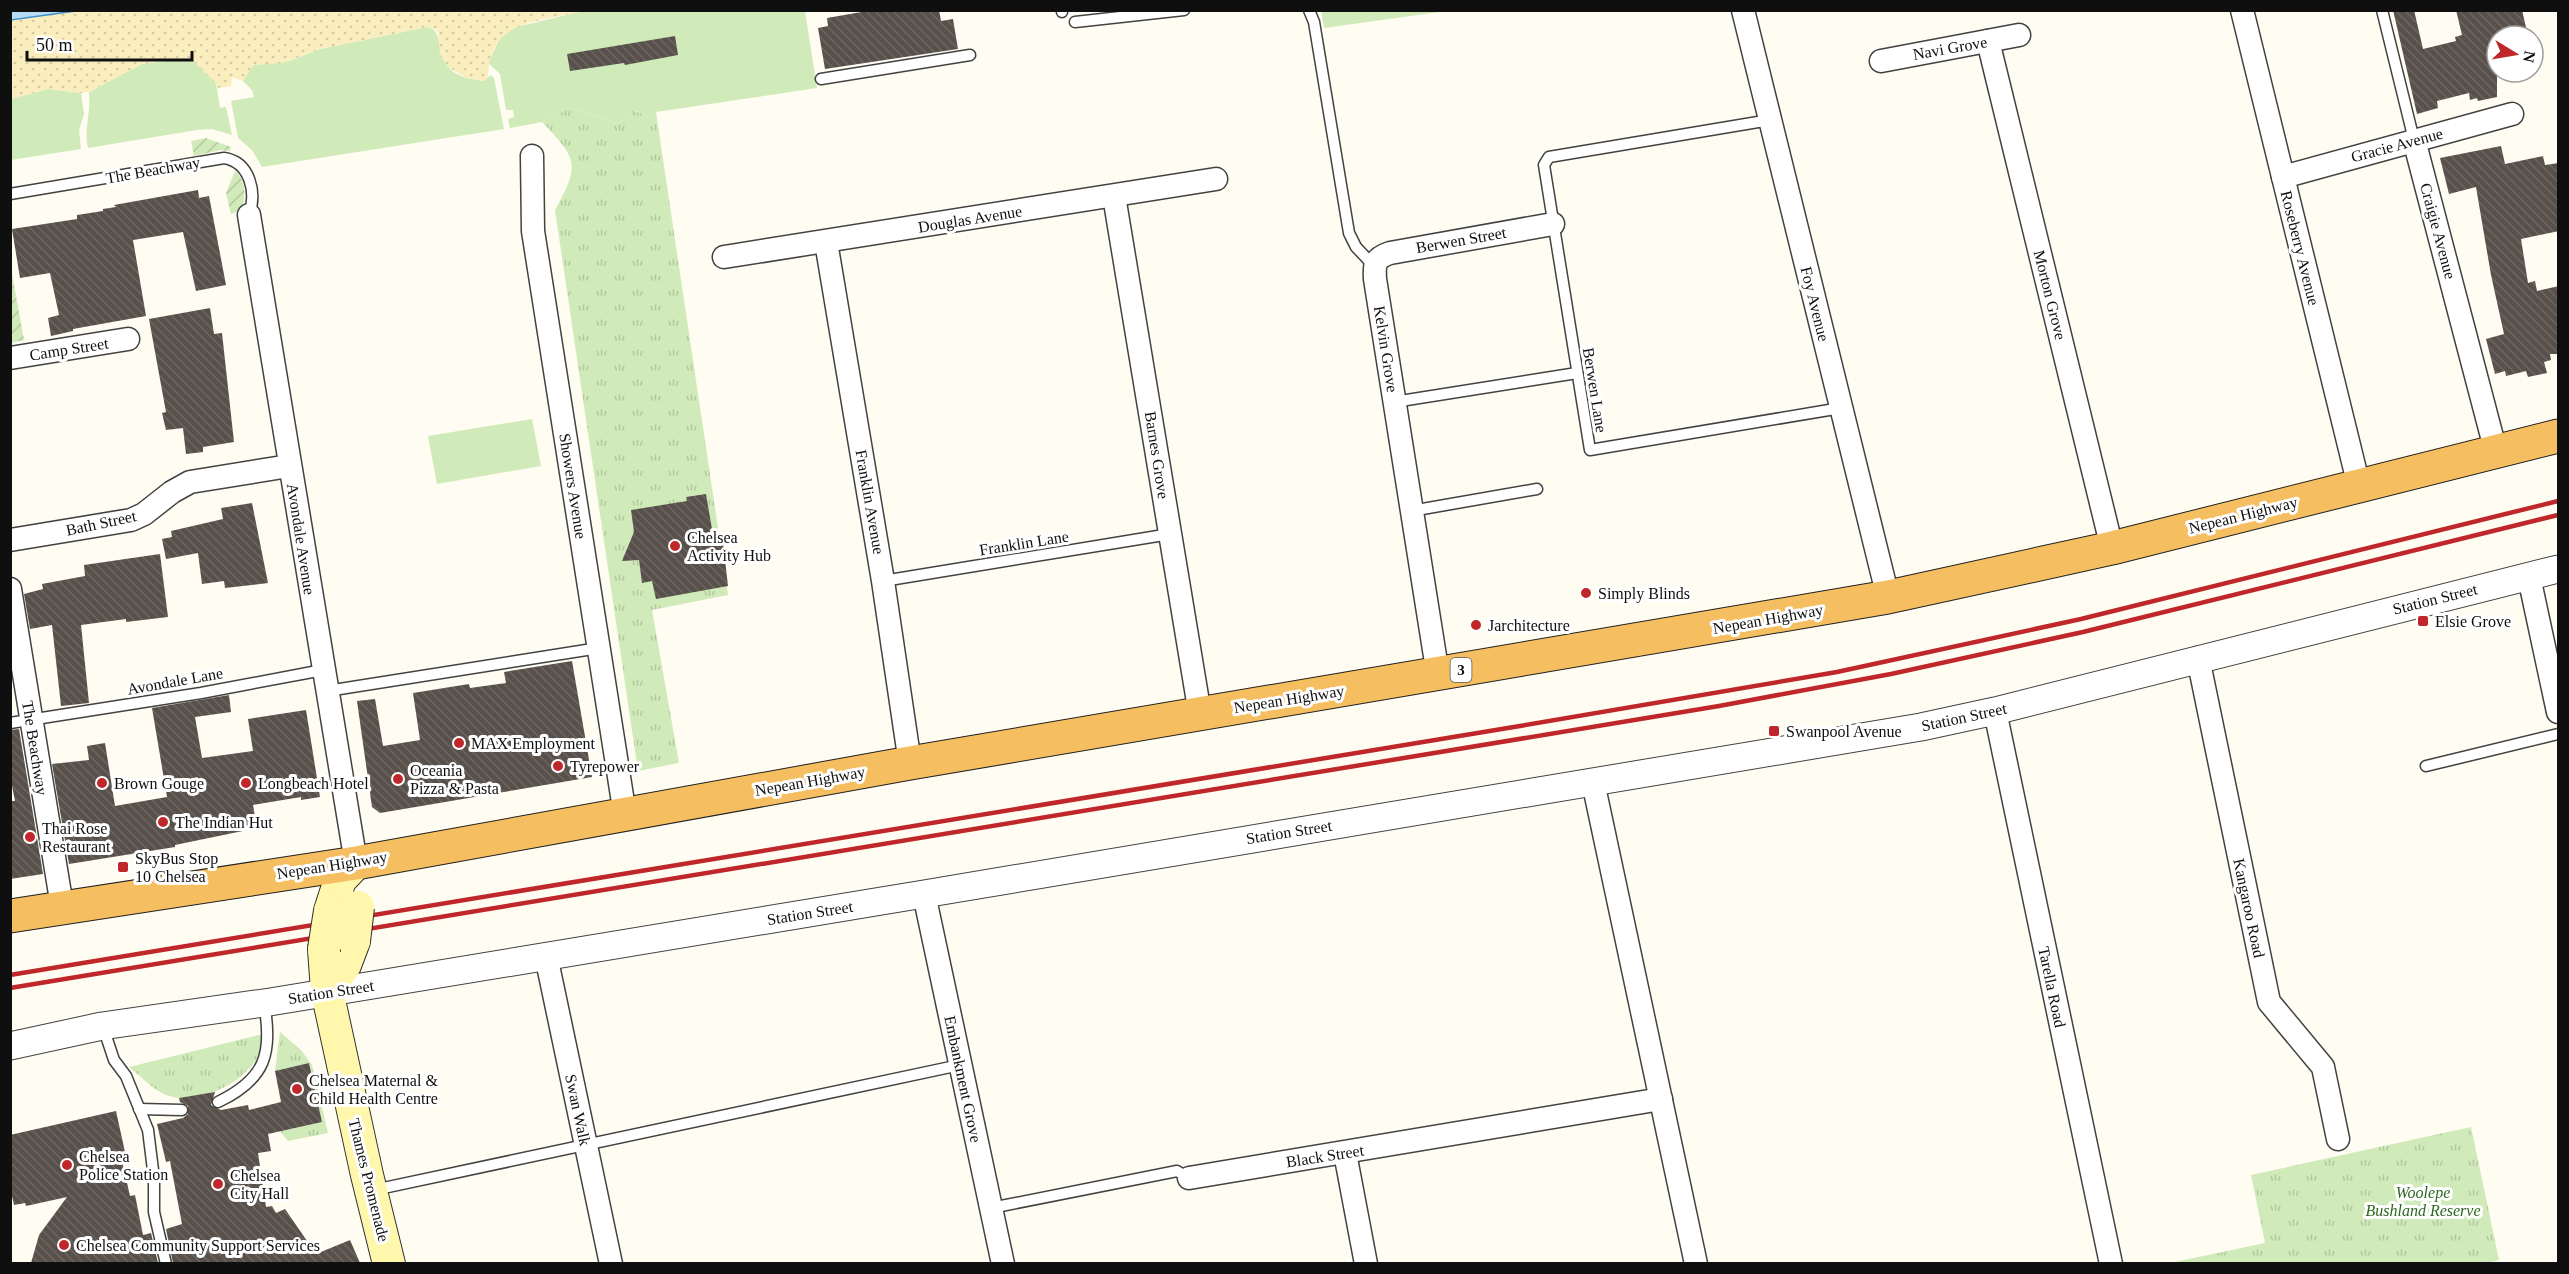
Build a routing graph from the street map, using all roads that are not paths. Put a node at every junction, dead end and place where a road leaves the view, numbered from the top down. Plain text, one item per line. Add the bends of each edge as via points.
1 (1184, 10) edge
2 (1309, 10) edge
3 (1743, 10) edge
4 (2242, 10) edge
5 (2382, 10) edge
6 (1075, 22) dead end
7 (2019, 35) dead end
8 (1988, 41) junction
9 (970, 55) dead end
10 (1881, 61) dead end
11 (821, 79) dead end
12 (2512, 114) dead end
13 (1770, 120) junction
14 (2414, 140) junction
15 (532, 156) dead end
16 (2283, 177) junction
17 (1216, 179) dead end
18 (10, 194) edge
19 (1114, 196) junction
20 (249, 215) joint
21 (1553, 224) junction
22 (826, 242) junction
23 (724, 257) dead end
24 (1374, 266) junction
25 (128, 339) dead end
26 (10, 358) edge
27 (1577, 373) junction
28 (1394, 402) junction
29 (1841, 408) junction
30 (2559, 436) edge
31 (2496, 452) junction
32 (289, 466) junction
33 (2359, 486) junction
34 (1537, 489) dead end
35 (1411, 511) junction
36 (1170, 534) junction
37 (10, 540) edge
38 (2112, 548) junction
39 (2559, 569) edge
40 (2529, 577) junction
41 (883, 581) junction
42 (10, 589) edge
43 (1888, 597) junction
44 (599, 648) junction
45 (2198, 658) junction
46 (1438, 675) junction
47 (325, 680) junction
48 (1995, 711) junction
49 (2559, 712) edge
50 (1200, 714) junction
51 (21, 722) edge
52 (2559, 734) edge
53 (910, 763) junction
54 (2426, 766) dead end
55 (1593, 782) junction
56 (625, 815) junction
57 (356, 863) junction
58 (924, 894) junction
59 (62, 906) junction
60 (344, 909) junction
61 (10, 916) edge
62 (546, 956) junction
63 (327, 991) junction
64 (264, 1002) junction
65 (102, 1026) junction
66 (10, 1046) edge
67 (960, 1065) junction
68 (1661, 1099) junction
69 (218, 1102) dead end
70 (140, 1109) junction
71 (182, 1110) dead end
72 (2338, 1139) dead end
73 (586, 1146) junction
74 (1345, 1153) junction
75 (1189, 1178) joint
76 (371, 1191) junction
77 (991, 1208) junction
78 (166, 1263) edge
79 (389, 1263) edge
80 (610, 1263) edge
81 (1003, 1263) edge
82 (1366, 1263) edge
83 (1696, 1263) edge
84 (2111, 1263) edge

1 - 6 lane
2 - 24 lane via 1316,32 1349,233
3 - 13 street, Foy Avenue
4 - 16 street, Roseberry Avenue
5 - 14 lane, Craigie Avenue
7 - 8 street, Navi Grove
8 - 10 street, Navi Grove
8 - 38 street, Morton Grove
9 - 11 lane
12 - 14 street, Gracie Avenue
13 - 21 lane, Berwen Lane via 1549,157 1544,165
13 - 29 street, Foy Avenue
14 - 16 street, Gracie Avenue
14 - 31 street, Craigie Avenue
15 - 44 street, Showers Avenue via 533,231
16 - 33 street, Roseberry Avenue
17 - 19 street, Douglas Avenue
18 - 20 lane, The Beachway via 224,158 240,165 249,175
19 - 22 street, Douglas Avenue
19 - 36 street, Barnes Grove
20 - 32 street, Avondale Avenue
21 - 24 street, Berwen Street via 1390,253 1378,258
21 - 27 lane, Berwen Lane
22 - 23 street, Douglas Avenue
22 - 41 street, Franklin Avenue
24 - 28 street, Kelvin Grove
25 - 26 street, Camp Street
27 - 28 lane
27 - 29 lane, Berwen Lane via 1590,450
28 - 35 street, Kelvin Grove
29 - 43 street, Foy Avenue
30 - 31 highway, Nepean Highway / 3
31 - 33 highway, Nepean Highway / 3
32 - 37 street, Bath Street via 190,482 131,520
32 - 47 street, Avondale Avenue
33 - 38 highway, Nepean Highway / 3
34 - 35 lane
35 - 46 street, Kelvin Grove
36 - 41 lane, Franklin Lane
36 - 50 street, Barnes Grove
38 - 43 highway, Nepean Highway / 3
39 - 40 street, Station Street
40 - 45 street, Station Street
40 - 49 street
41 - 53 street, Franklin Avenue
42 - 51 street, The Beachway
43 - 46 highway, Nepean Highway / 3
44 - 47 lane, Avondale Lane
44 - 56 street, Showers Avenue
45 - 48 street, Station Street
45 - 72 street, Kangaroo Road via 2269,1002 2323,1066
46 - 50 highway, Nepean Highway / 3
47 - 51 lane, Avondale Lane via 201,693
47 - 57 street, Avondale Avenue
48 - 55 street, Station Street
48 - 84 street, Tarella Road
50 - 53 highway, Nepean Highway / 3
51 - 59 street, The Beachway
52 - 54 lane
53 - 56 highway, Nepean Highway / 3
55 - 58 street, Station Street
55 - 68 street
56 - 57 highway, Nepean Highway / 3
57 - 59 highway, Nepean Highway / 3
57 - 60 main road, Thames Promenade via 340,880
58 - 62 street, Station Street
58 - 67 street, Embankment Grove
59 - 61 highway, Nepean Highway / 3
60 - 63 main road, Thames Promenade, bridge via 324,950
60 - 63 main road, Thames Promenade, bridge via 354,941 345,965
62 - 63 street, Station Street
62 - 73 street, Swan Walk
63 - 64 street, Station Street
63 - 76 main road, Thames Promenade
64 - 65 street, Station Street
64 - 69 lane via 269,1029 266,1058 244,1087
65 - 66 street, Station Street
65 - 70 lane via 114,1060 126,1076
67 - 73 lane
67 - 77 street, Embankment Grove
68 - 74 street, Black Street
68 - 83 street
70 - 71 lane
70 - 78 lane via 148,1130 154,1212
73 - 76 lane
73 - 80 street, Swan Walk
74 - 75 street, Black Street
74 - 82 street
75 - 77 lane, Black Street via 1177,1171
76 - 79 main road, Thames Promenade
77 - 81 street, Embankment Grove

